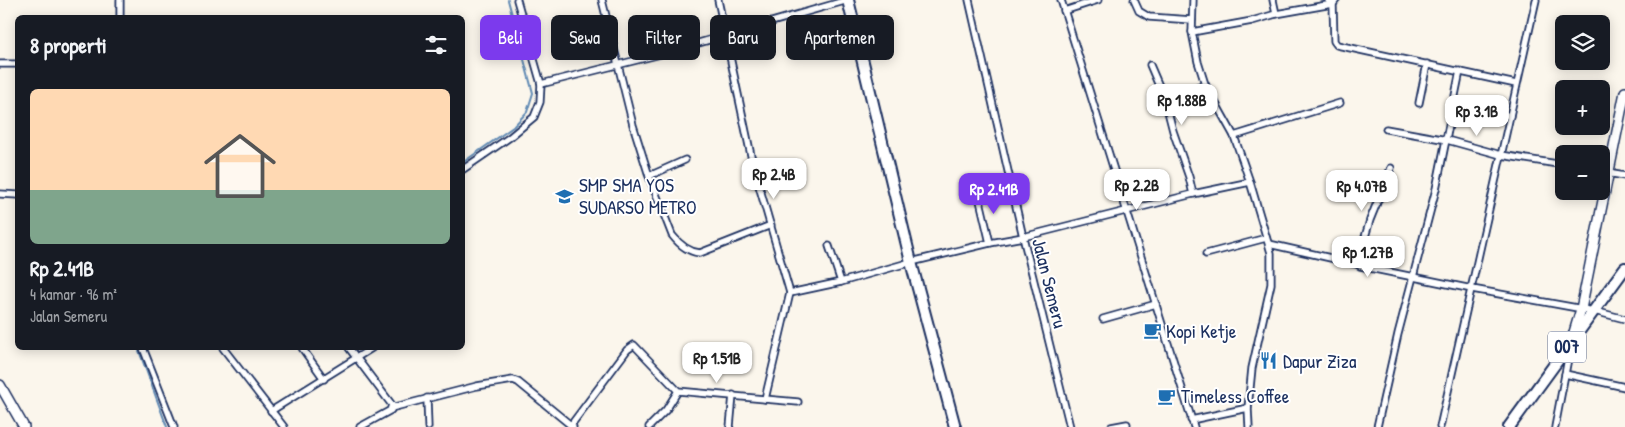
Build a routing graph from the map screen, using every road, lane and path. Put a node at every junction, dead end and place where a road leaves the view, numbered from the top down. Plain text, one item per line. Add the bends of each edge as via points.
1 (120, 0) edge
2 (517, 0) edge
3 (602, 0) edge
4 (718, 0) edge
5 (848, 0) edge
6 (970, 0) edge
7 (1061, 0) edge
8 (1098, 0) edge
9 (1134, 0) edge
10 (1193, 0) edge
11 (1273, 0) edge
12 (1536, 0) edge
13 (1332, 1) edge
14 (1064, 11) junction
15 (1276, 14) junction
16 (120, 15) edge
17 (721, 15) edge
18 (776, 20) edge
19 (1192, 20) junction
20 (1192, 32) junction
21 (710, 39) edge
22 (730, 60) edge
23 (0, 64) edge
24 (15, 64) edge
25 (1427, 64) junction
26 (618, 65) junction
27 (1150, 65) dead end
28 (1460, 71) junction
29 (541, 84) junction
30 (1206, 84) junction
31 (1516, 84) junction
32 (1625, 92) edge
33 (1165, 100) junction
34 (1340, 103) dead end
35 (1419, 103) dead end
36 (1474, 108) dead end
37 (1510, 116) junction
38 (1386, 129) dead end
39 (1234, 136) junction
40 (1447, 140) junction
41 (1610, 152) edge
42 (1501, 154) junction
43 (685, 160) dead end
44 (1555, 163) edge
45 (465, 168) edge
46 (1390, 168) dead end
47 (1610, 173) edge
48 (649, 176) junction
49 (1625, 176) edge
50 (1250, 182) junction
51 (978, 192) dead end
52 (0, 194) edge
53 (1193, 194) junction
54 (15, 195) edge
55 (1600, 200) edge
56 (1126, 210) junction
57 (771, 225) junction
58 (1022, 237) junction
59 (1267, 241) junction
60 (990, 243) junction
61 (829, 246) dead end
62 (1206, 254) dead end
63 (911, 262) junction
64 (1357, 264) junction
65 (1625, 268) edge
66 (1413, 277) junction
67 (841, 282) junction
68 (1472, 289) junction
69 (790, 293) junction
70 (1156, 304) junction
71 (1581, 310) junction
72 (1594, 311) junction
73 (1103, 319) dead end
74 (1625, 319) edge
75 (1572, 339) junction
76 (144, 350) edge
77 (225, 350) edge
78 (303, 350) edge
79 (350, 350) edge
80 (369, 350) edge
81 (355, 358) junction
82 (1565, 374) junction
83 (324, 379) junction
84 (0, 385) edge
85 (1625, 387) edge
86 (678, 390) junction
87 (733, 395) junction
88 (427, 398) junction
89 (765, 399) junction
90 (798, 402) dead end
91 (392, 408) junction
92 (1248, 408) junction
93 (271, 411) junction
94 (1191, 420) junction
95 (1127, 424) dead end
96 (572, 426) edge
97 (24, 427) edge
98 (174, 427) edge
99 (284, 427) edge
100 (360, 427) edge
101 (428, 427) edge
102 (649, 427) edge
103 (730, 427) edge
104 (955, 427) edge
105 (1070, 427) edge
106 (1111, 427) edge
107 (1194, 427) edge
108 (1249, 427) edge
109 (1377, 427) edge
110 (1440, 427) edge
111 (1509, 427) edge
112 (1555, 427) edge

1 - 16 street
2 - 29 street
3 - 26 street
4 - 17 street
5 - 18 street
5 - 63 main road
6 - 58 street, Jalan Semeru
7 - 14 street
8 - 14 street
9 - 19 street via 1139,11 1149,17
10 - 19 street
11 - 15 street
12 - 31 street
13 - 15 street
13 - 25 street via 1336,44
14 - 56 street
15 - 20 street
19 - 20 street
20 - 30 street
21 - 26 street
22 - 57 street
23 - 24 street
25 - 28 street
25 - 35 street
26 - 29 street
26 - 48 street
27 - 33 street
28 - 31 street
28 - 40 street
29 - 45 street via 540,102 534,117
30 - 33 street
30 - 39 street
31 - 37 street
32 - 41 main road
33 - 53 street
34 - 39 street
36 - 37 street
37 - 42 street
38 - 40 street
39 - 50 street
40 - 42 street
40 - 66 street
42 - 44 street
42 - 68 street
43 - 48 street
46 - 64 street
47 - 49 street
48 - 57 street via 672,235 689,250 700,253
50 - 53 street
50 - 59 street
51 - 60 street
52 - 54 street
53 - 56 street
55 - 71 main road
56 - 58 street
56 - 70 street
57 - 69 street
58 - 60 street
58 - 105 street, Jalan Semeru
59 - 62 street
59 - 64 street
59 - 92 street via 1271,284 1252,368
60 - 63 street
61 - 67 street
63 - 67 street
63 - 104 main road
64 - 66 street
65 - 72 main road, 007
66 - 68 street
66 - 109 street
67 - 69 street
68 - 71 street
68 - 110 street
69 - 89 street
70 - 73 street
70 - 94 street
71 - 72 street
71 - 75 main road
72 - 74 street
72 - 75 main road, 007
75 - 82 street
75 - 111 main road, 007
76 - 98 street
77 - 93 street
78 - 83 street
79 - 81 street
80 - 81 street
81 - 83 street
81 - 91 street
82 - 85 street
82 - 112 street
83 - 93 street
84 - 97 main road
86 - 87 street
86 - 96 street via 634,345
86 - 102 street via 666,410
87 - 89 street
87 - 103 street
88 - 91 street
88 - 96 street via 513,380
88 - 101 street
89 - 90 street
91 - 100 street
92 - 94 street
92 - 108 street
93 - 99 street
94 - 107 street
95 - 106 street

